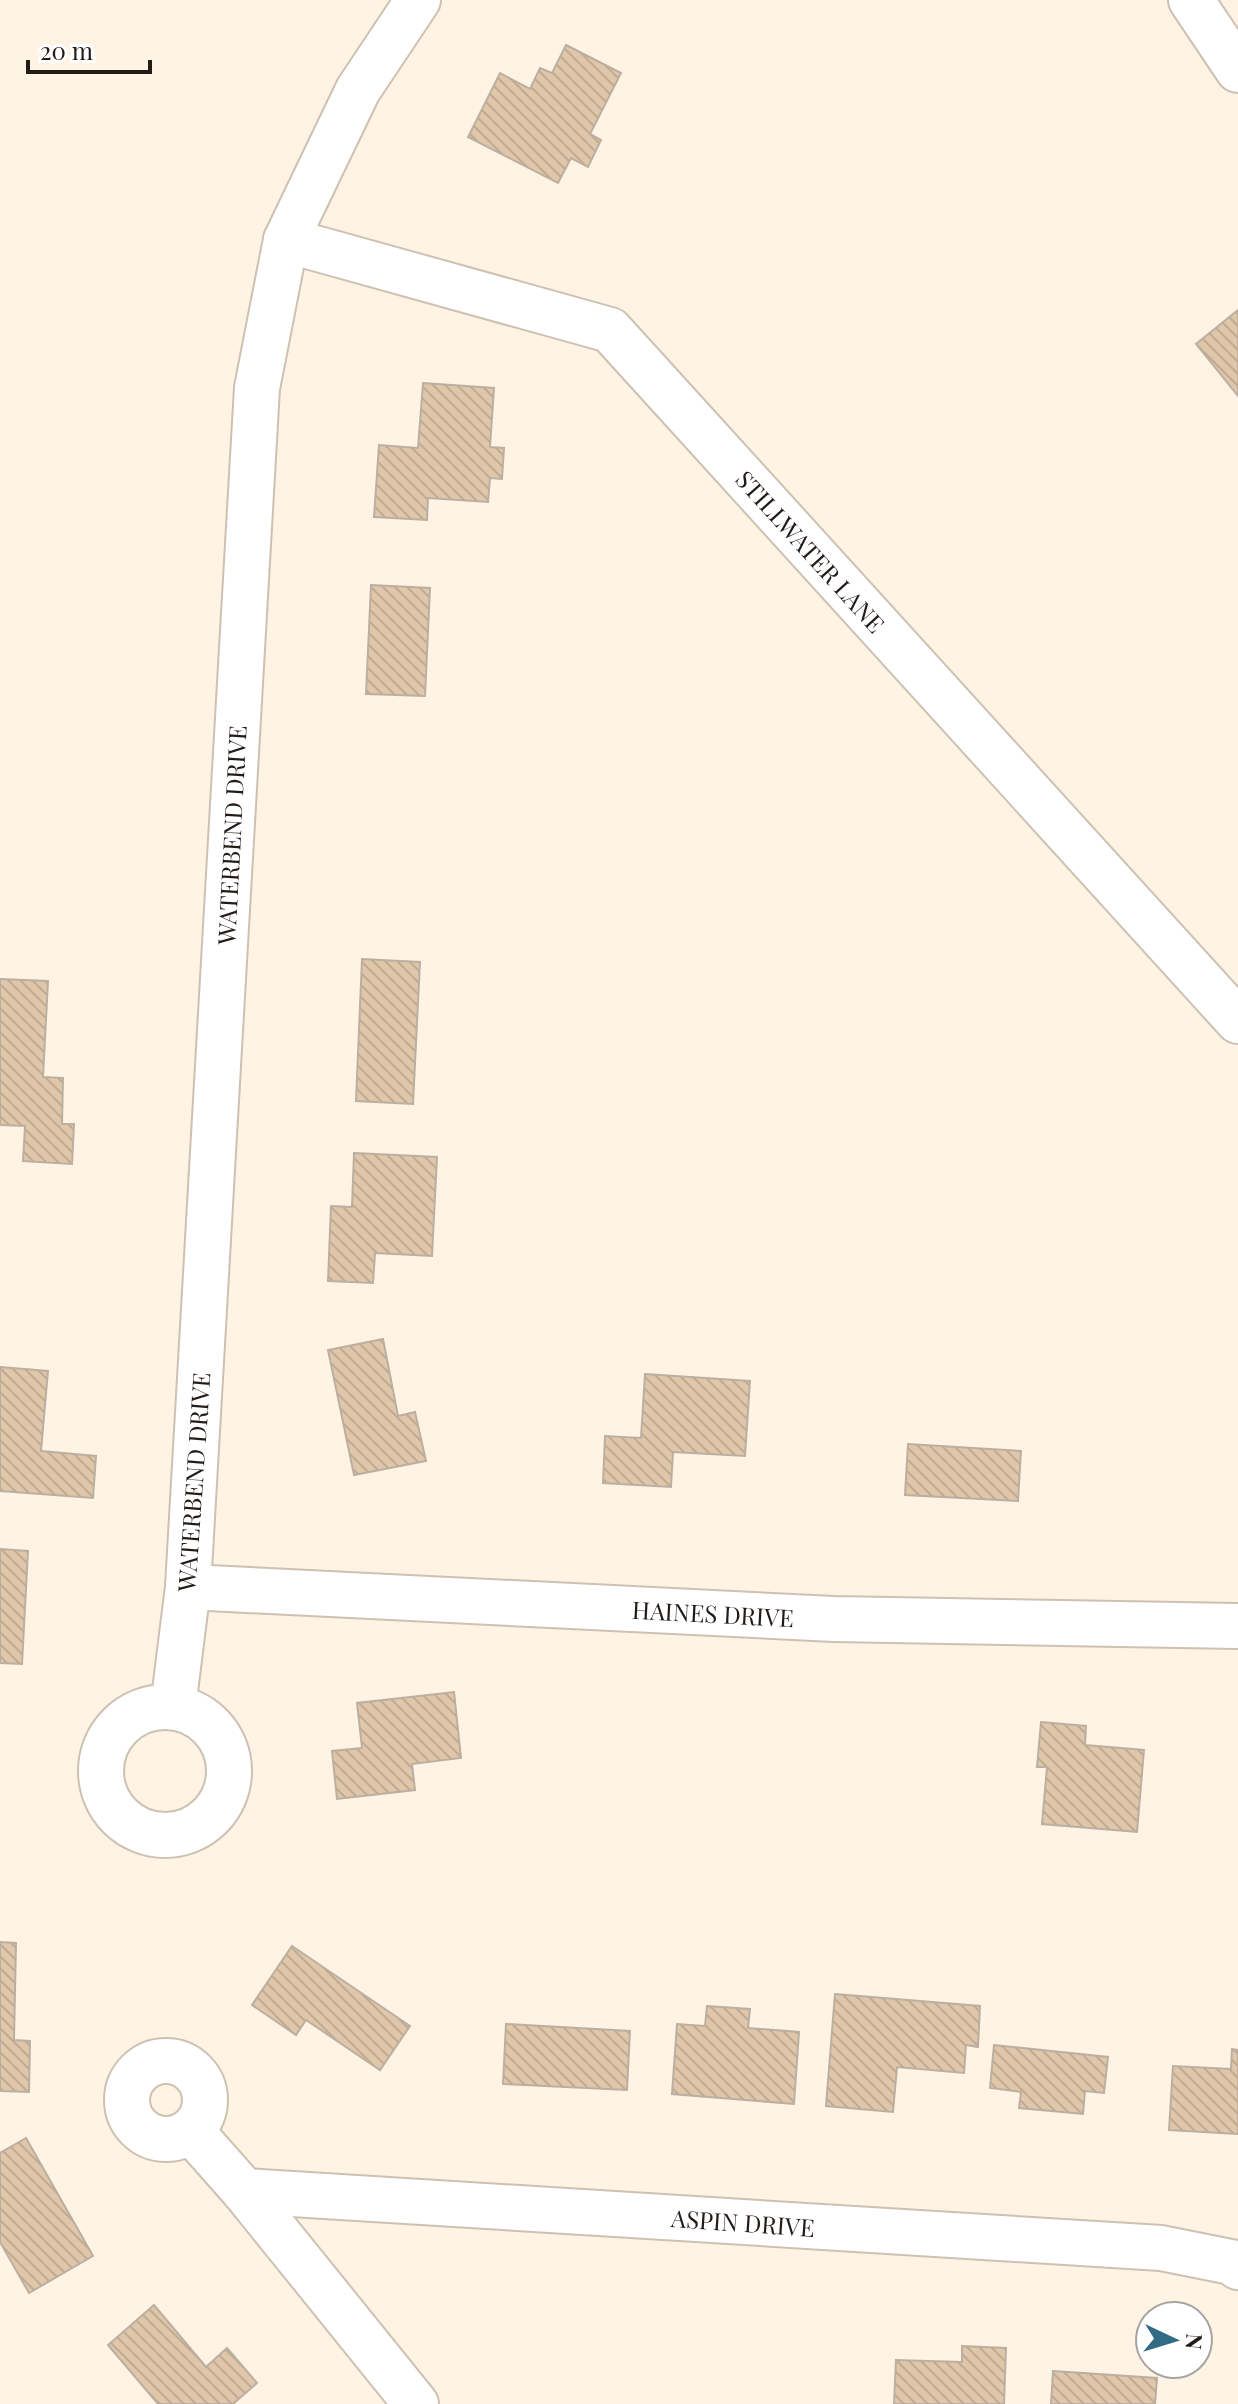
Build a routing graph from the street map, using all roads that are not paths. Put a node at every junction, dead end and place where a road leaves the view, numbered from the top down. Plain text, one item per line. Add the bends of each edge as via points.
1 (418, 0) edge
2 (1191, 0) edge
3 (1238, 70) edge
4 (286, 240) junction
5 (1238, 1021) edge
6 (188, 1587) junction
7 (1238, 1626) edge
8 (173, 1707) dead end
9 (191, 2131) dead end
10 (244, 2191) junction
11 (1238, 2267) edge
12 (416, 2404) edge

1 - 4 street, WATERBEND DRIVE via 358,90
2 - 3 street
4 - 5 street, STILLWATER LANE via 610,330
4 - 6 street, WATERBEND DRIVE via 257,388
6 - 7 street, HAINES DRIVE via 834,1619
6 - 8 street, WATERBEND DRIVE
9 - 10 street
10 - 11 street, ASPIN DRIVE via 1161,2248
10 - 12 street

